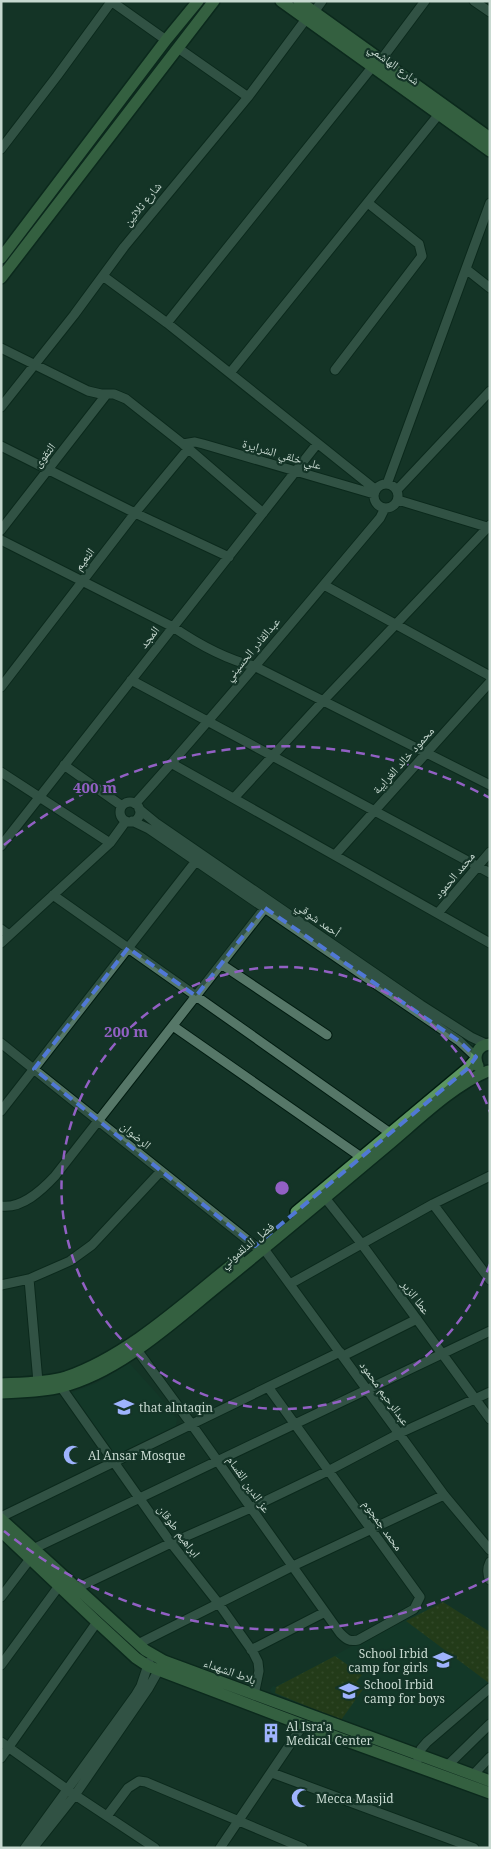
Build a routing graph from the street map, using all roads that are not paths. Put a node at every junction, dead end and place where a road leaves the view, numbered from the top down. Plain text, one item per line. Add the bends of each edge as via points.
1 (111, 1) edge
2 (198, 1) edge
3 (214, 1) edge
4 (281, 1) edge
5 (299, 1) edge
6 (322, 1) edge
7 (425, 1) edge
8 (474, 1) edge
9 (490, 12) edge
10 (310, 15) junction
11 (166, 40) junction
12 (178, 48) junction
13 (377, 63) junction
14 (248, 97) junction
15 (439, 114) junction
16 (490, 138) edge
17 (1, 149) edge
18 (490, 151) edge
19 (490, 203) edge
20 (368, 204) junction
21 (34, 225) junction
22 (1, 258) edge
23 (466, 269) junction
24 (103, 276) junction
25 (1, 278) edge
26 (490, 288) edge
27 (167, 322) junction
28 (1, 348) edge
29 (35, 364) junction
30 (335, 370) dead end
31 (230, 373) junction
32 (490, 392) edge
33 (106, 394) junction
34 (1, 407) edge
35 (317, 444) junction
36 (1, 446) edge
37 (186, 446) junction
38 (49, 469) junction
39 (297, 471) junction
40 (387, 484) junction
41 (375, 492) junction
42 (398, 495) junction
43 (385, 508) junction
44 (135, 513) junction
45 (263, 513) junction
46 (489, 526) edge
47 (1, 530) edge
48 (1, 540) edge
49 (229, 557) junction
50 (82, 582) junction
51 (324, 585) junction
52 (394, 624) junction
53 (173, 627) junction
54 (254, 666) junction
55 (490, 676) edge
56 (131, 680) junction
57 (490, 682) edge
58 (1, 687) edge
59 (323, 701) junction
60 (208, 721) junction
61 (426, 753) junction
62 (272, 756) junction
63 (171, 764) junction
64 (64, 765) junction
65 (1, 772) edge
66 (490, 784) edge
67 (40, 796) junction
68 (234, 798) junction
69 (122, 806) junction
70 (137, 806) junction
71 (373, 811) junction
72 (129, 821) junction
73 (110, 843) junction
74 (1, 846) edge
75 (490, 852) edge
76 (335, 855) junction
77 (196, 861) junction
78 (478, 867) junction
79 (490, 873) edge
80 (53, 895) junction
81 (267, 905) junction
82 (438, 913) junction
83 (1, 930) edge
84 (10, 935) junction
85 (1, 943) edge
86 (490, 943) edge
87 (128, 948) junction
88 (221, 964) junction
89 (196, 996) junction
90 (173, 1026) junction
91 (327, 1036) dead end
92 (1, 1043) edge
93 (488, 1044) edge
94 (476, 1058) junction
95 (34, 1069) junction
96 (489, 1071) edge
97 (1, 1111) edge
98 (98, 1120) junction
99 (390, 1133) junction
100 (361, 1158) junction
101 (161, 1172) junction
102 (490, 1176) edge
103 (322, 1195) junction
104 (433, 1204) junction
105 (1, 1206) edge
106 (361, 1243) junction
107 (260, 1247) junction
108 (29, 1279) junction
109 (490, 1280) edge
110 (290, 1284) junction
111 (1, 1285) edge
112 (417, 1319) junction
113 (490, 1331) edge
114 (137, 1350) junction
115 (341, 1354) junction
116 (443, 1354) junction
117 (38, 1382) junction
118 (1, 1384) edge
119 (61, 1387) junction
120 (268, 1387) junction
121 (366, 1389) junction
122 (490, 1392) edge
123 (1, 1393) edge
124 (475, 1400) junction
125 (490, 1419) edge
126 (192, 1425) junction
127 (296, 1425) junction
128 (400, 1433) junction
129 (218, 1462) junction
130 (114, 1463) junction
131 (328, 1471) junction
132 (444, 1496) junction
133 (139, 1498) junction
134 (251, 1508) junction
135 (1, 1518) edge
136 (371, 1529) junction
137 (1, 1531) edge
138 (171, 1543) junction
139 (490, 1550) edge
140 (33, 1553) junction
141 (490, 1562) edge
142 (292, 1566) junction
143 (490, 1580) edge
144 (60, 1586) junction
145 (77, 1588) junction
146 (1, 1597) edge
147 (219, 1604) junction
148 (325, 1612) junction
149 (97, 1622) junction
150 (340, 1633) joint
151 (138, 1644) junction
152 (251, 1650) junction
153 (150, 1660) junction
154 (1, 1665) edge
155 (161, 1666) junction
156 (490, 1688) edge
157 (254, 1695) junction
158 (490, 1724) edge
159 (303, 1725) junction
160 (5, 1745) edge
161 (419, 1754) junction
162 (490, 1757) edge
163 (1, 1758) edge
164 (448, 1765) junction
165 (416, 1766) junction
166 (272, 1773) junction
167 (473, 1775) junction
168 (490, 1781) edge
169 (72, 1792) junction
170 (490, 1792) edge
171 (107, 1816) junction
172 (238, 1822) junction
173 (150, 1846) edge
174 (25, 1848) edge
175 (34, 1848) edge
176 (220, 1848) edge
177 (303, 1848) edge
178 (474, 1848) edge

1 - 11 street
1 - 17 street
2 - 11 main road
3 - 12 main road
4 - 10 main road, شارع الهاشمي
5 - 10 main road, شارع الهاشمي
6 - 10 street, شارع ثلاثين
7 - 13 street
8 - 9 street
10 - 13 main road, شارع الهاشمي
10 - 14 street, شارع ثلاثين
11 - 21 main road
12 - 14 street
12 - 21 main road
13 - 15 main road, شارع الهاشمي
13 - 16 main road, شارع الهاشمي
13 - 27 street
14 - 24 street, شارع ثلاثين via 161,200
15 - 18 main road, شارع الهاشمي
15 - 20 street
19 - 23 street
20 - 30 street via 419,244 422,256
20 - 31 street
21 - 22 main road
21 - 25 main road
23 - 26 street
23 - 40 street
24 - 27 street
24 - 29 street, شارع ثلاثين
27 - 31 street
28 - 29 street
29 - 33 street via 88,391
29 - 34 street, شارع ثلاثين
31 - 35 street
32 - 42 street
33 - 37 street via 126,399
33 - 38 street, التقوى
35 - 39 street, المجد
35 - 41 street
36 - 38 street
37 - 39 street, علي خلقي الشرايرة via 195,442
37 - 44 street, النعيم
37 - 45 street
38 - 44 street
38 - 47 street, التقوى
39 - 41 street, علي خلقي الشرايرة
39 - 45 street, المجد
40 - 41 street
40 - 42 street via 394,486
41 - 43 street via 378,505
42 - 43 street via 392,508
42 - 46 street
43 - 51 street, عبدالقادر الحسيني
44 - 49 street
44 - 50 street, النعيم
45 - 49 street, المجد
46 - 52 street
48 - 50 street
49 - 53 street, المجد
50 - 53 street
50 - 58 street, النعيم
51 - 52 street
51 - 54 street, عبدالقادر الحسيني
52 - 55 street
52 - 59 street
53 - 54 street via 236,662
53 - 56 street, المجد
54 - 59 street
54 - 60 street, عبدالقادر الحسيني
56 - 60 street
56 - 64 street, المجد
57 - 61 street, محمود خالد الغرايبة
59 - 61 street
59 - 62 street
60 - 62 street
60 - 63 street, عبدالقادر الحسيني
61 - 66 street
61 - 71 street, محمود خالد الغرايبة
62 - 68 street
62 - 71 street
63 - 68 street
63 - 70 street, عبدالقادر الحسيني
64 - 67 street, المجد
64 - 69 street
65 - 67 street
67 - 73 street
67 - 74 street, المجد
68 - 76 street
69 - 70 street via 127,803
69 - 72 street via 120,814
70 - 72 street via 139,815
70 - 81 street, أحمد شوقي
71 - 76 street, محمود خالد الغرايبة
71 - 78 street
72 - 73 street
72 - 77 street, أحمد شوقي via 146,827
73 - 80 street
75 - 78 street, محمد الحمود
76 - 82 street
77 - 81 street, أحمد شوقي
77 - 87 street
78 - 79 street
78 - 82 street, محمد الحمود
80 - 84 street
80 - 87 street
81 - 88 street
81 - 93 street, أحمد شوقي via 464,1033
81 - 94 street, أحمد شوقي via 458,1041
82 - 86 street
83 - 84 street
84 - 85 street
87 - 89 street
87 - 95 street
88 - 89 street
88 - 91 street
89 - 90 street
89 - 99 street
90 - 98 street
90 - 100 street
92 - 95 street, الرضوان
93 - 94 main road, فضل الدلقموني via 480,1047
94 - 96 main road via 481,1068
94 - 99 main road, فضل الدلقموني
95 - 97 street
95 - 98 street, الرضوان
96 - 103 main road, فضل الدلقموني via 467,1081
98 - 101 street, الرضوان
98 - 105 street via 48,1184 22,1202
99 - 100 main road, فضل الدلقموني
100 - 103 main road, فضل الدلقموني
101 - 107 street, الرضوان
101 - 108 street via 92,1245 70,1262
102 - 104 street
103 - 106 street, عطا الزير
103 - 107 main road, فضل الدلقموني
104 - 106 street
104 - 109 street
106 - 110 street
106 - 112 street, عطا الزير
107 - 110 street, عبدالرحيم محمود
107 - 114 main road, فضل الدلقموني
107 - 117 main road, فضل الدلقموني via 125,1347 79,1371
108 - 111 street
108 - 117 street
110 - 115 street, عبدالرحيم محمود
112 - 115 street
112 - 116 street, عطا الزير
113 - 116 street
114 - 119 main road, فضل الدلقموني via 105,1369
114 - 126 street, عز الدين القسام
115 - 120 street
115 - 121 street, عبدالرحيم محمود
116 - 121 street
116 - 124 street, عطا الزير
117 - 118 main road, فضل الدلقموني
119 - 123 main road, فضل الدلقموني
119 - 130 street, ابراهيم طوقان
120 - 126 street
120 - 127 street, محمد جمجوم
121 - 127 street
121 - 128 street, عبدالرحيم محمود
122 - 124 street
124 - 125 street, عطا الزير
124 - 128 street
126 - 129 street, عز الدين القسام
126 - 130 street
127 - 129 street
127 - 131 street, محمد جمجوم
128 - 131 street
128 - 132 street, عبدالرحيم محمود
129 - 133 street
129 - 134 street, عز الدين القسام
130 - 133 street, ابراهيم طوقان
130 - 135 street
131 - 134 street
131 - 136 street, محمد جمجوم
132 - 136 street
132 - 139 street, عبدالرحيم محمود
133 - 138 street, ابراهيم طوقان
133 - 140 street
134 - 138 street
134 - 142 street, عز الدين القسام
135 - 140 main road, بلاط الشهداء
136 - 142 street
136 - 150 street, محمد جمجوم via 420,1597 419,1601 407,1614 358,1640 346,1640
137 - 140 main road
138 - 145 street
138 - 147 street, ابراهيم طوقان
140 - 144 main road
140 - 145 main road, بلاط الشهداء
140 - 146 street
141 - 143 street via 487,1575
142 - 147 street
142 - 148 street, عز الدين القسام
144 - 149 main road
144 - 154 street
145 - 151 main road, بلاط الشهداء
147 - 151 street
147 - 152 street, ابراهيم طوقان
148 - 150 street, عز الدين القسام
148 - 152 street
149 - 153 main road via 136,1658
149 - 160 street
151 - 153 main road, بلاط الشهداء
152 - 157 street, ابراهيم طوقان via 259,1671
153 - 155 main road, بلاط الشهداء
153 - 169 street via 136,1696
155 - 157 main road, بلاط الشهداء
155 - 159 main road
155 - 169 street via 148,1689
156 - 161 street via 427,1742
157 - 161 main road, بلاط الشهداء
158 - 164 street
159 - 165 main road
159 - 166 street
160 - 163 street
160 - 169 street
161 - 164 main road, بلاط الشهداء
161 - 165 street
162 - 167 street
164 - 167 main road, بلاط الشهداء
165 - 170 main road
166 - 172 street
166 - 178 street
167 - 168 main road, بلاط الشهداء
169 - 171 street
169 - 174 street
169 - 175 street
171 - 172 street via 128,1788 139,1781
171 - 173 street
172 - 176 street
172 - 177 street

